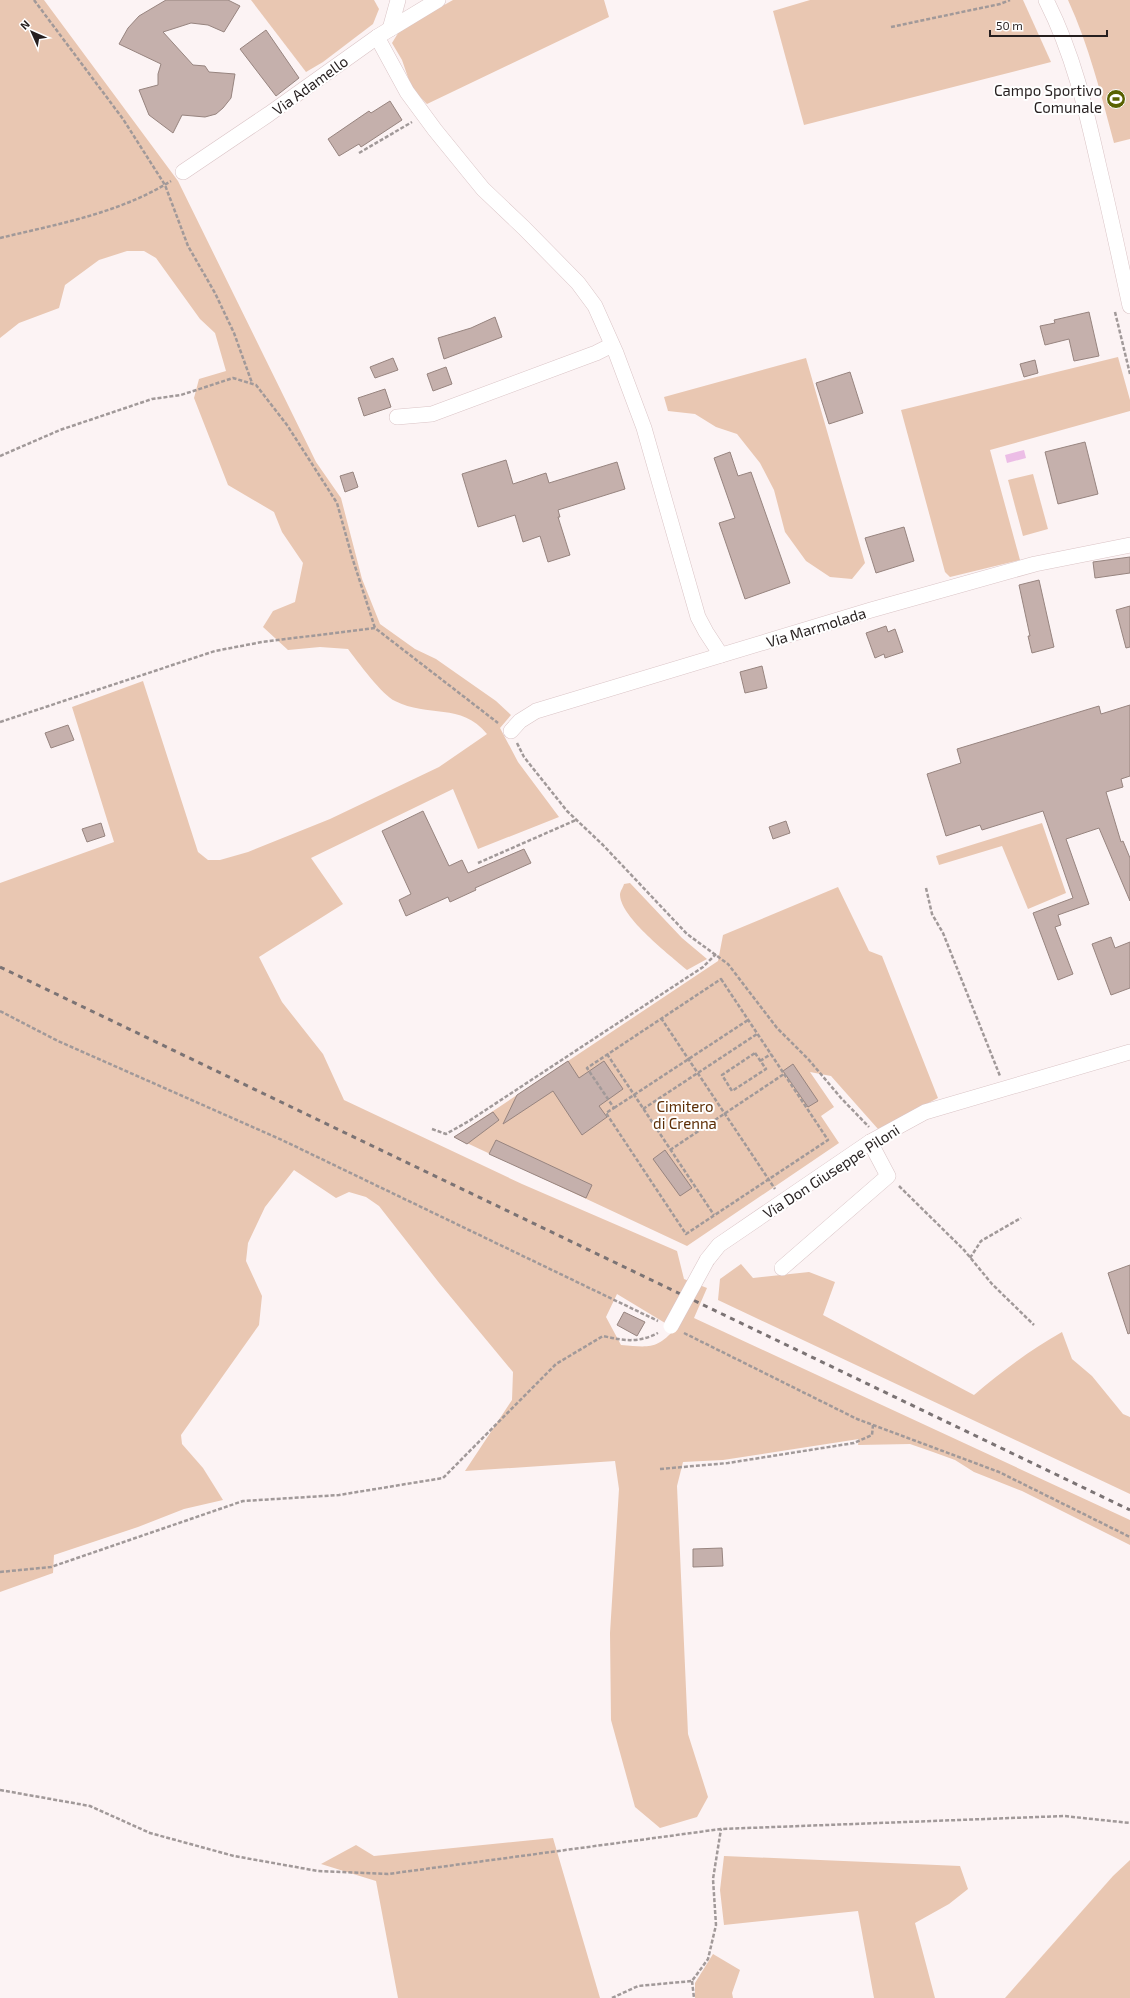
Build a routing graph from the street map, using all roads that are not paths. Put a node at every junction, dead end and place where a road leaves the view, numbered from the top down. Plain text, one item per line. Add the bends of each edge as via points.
1 (398, 0) edge
2 (438, 0) edge
3 (1046, 0) edge
4 (390, 29) junction
5 (377, 37) junction
6 (184, 172) road end
7 (1125, 266) edge
8 (1130, 306) edge
9 (612, 345) junction
10 (397, 417) dead end
11 (1130, 545) edge
12 (721, 655) junction
13 (511, 731) road end
14 (1130, 1052) edge
15 (873, 1140) junction
16 (782, 1268) dead end
17 (671, 1326) road end

1 - 4 street
2 - 4 street, Via Adamello
3 - 7 street via 1069,49
4 - 5 street, Via Adamello
5 - 6 street, Via Adamello
5 - 9 street via 407,92 483,189 578,283 594,306
7 - 8 street
9 - 10 street via 432,414
9 - 12 street via 644,428 698,616
11 - 12 street, Via Marmolada via 1035,564
12 - 13 street, Via Marmolada via 536,711 520,721
14 - 15 street, Via Don Giuseppe Piloni via 925,1112
15 - 16 street via 888,1176
15 - 17 street, Via Don Giuseppe Piloni, bridge via 719,1245 707,1260

